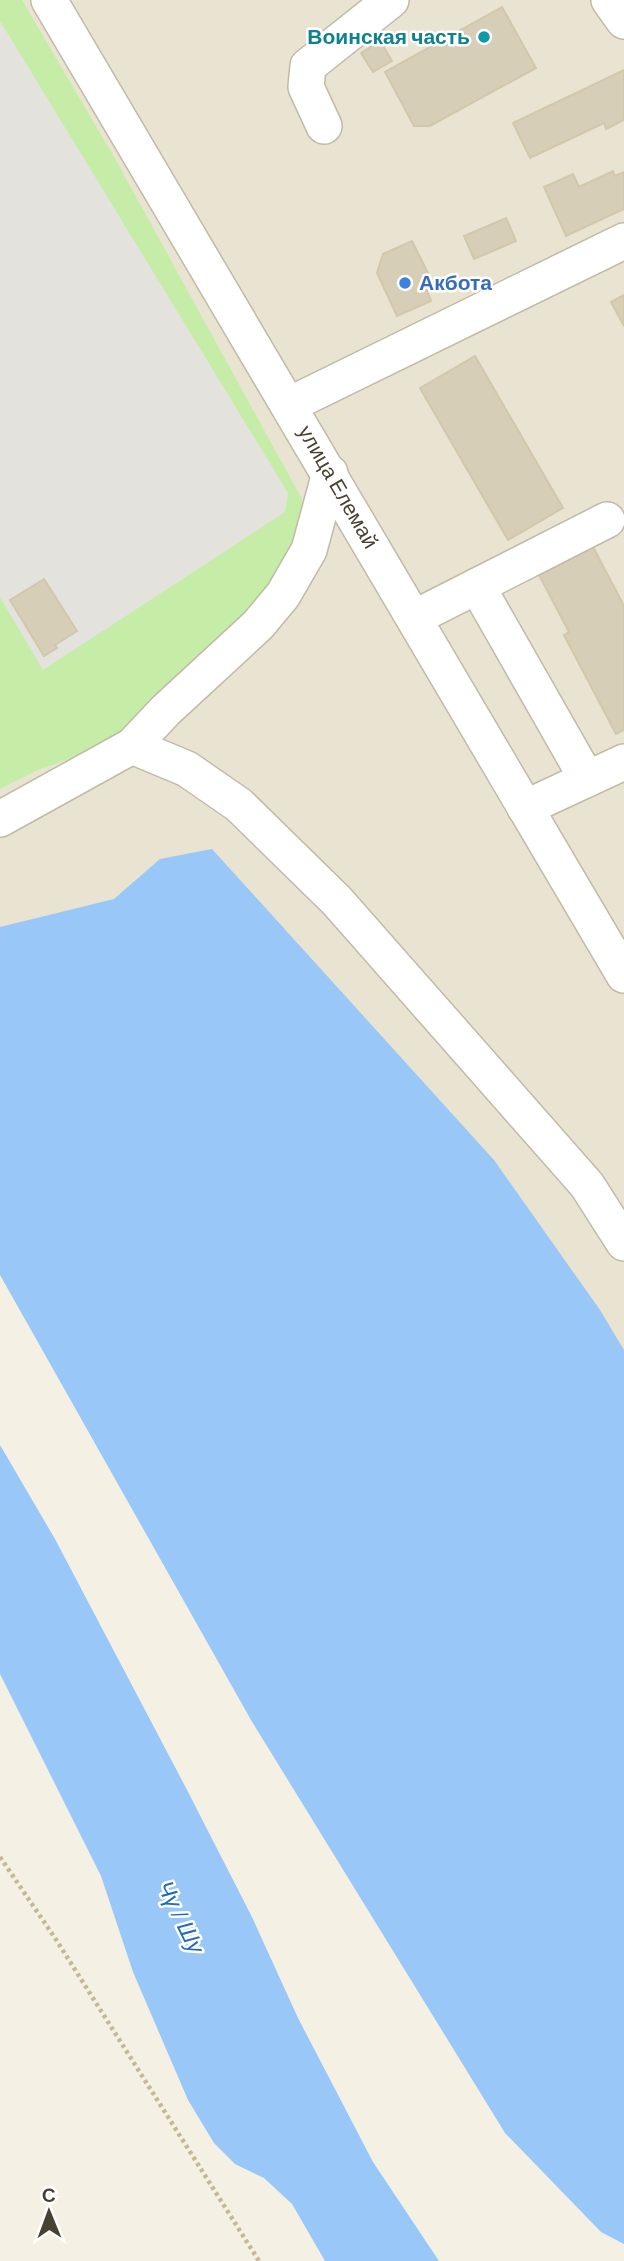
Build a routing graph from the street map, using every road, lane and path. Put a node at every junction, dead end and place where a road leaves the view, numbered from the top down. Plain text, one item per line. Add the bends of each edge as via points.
1 (49, 0) edge
2 (391, 0) edge
3 (608, 0) edge
4 (624, 21) edge
5 (324, 126) dead end
6 (624, 241) edge
7 (289, 405) junction
8 (330, 473) junction
9 (607, 520) dead end
10 (477, 586) junction
11 (414, 618) junction
12 (132, 746) junction
13 (624, 762) edge
14 (587, 779) junction
15 (525, 808) junction
16 (0, 819) edge
17 (624, 975) edge
18 (587, 1185) junction
19 (624, 1199) edge
20 (624, 1243) edge
21 (0, 1857) edge
22 (259, 2261) edge

1 - 7 street, улица Елемай
2 - 5 street via 307,66 306,86
3 - 4 street
6 - 7 street
7 - 8 street, улица Елемай
8 - 11 street, улица Елемай
8 - 12 street via 309,550 283,595 258,625
9 - 10 street
10 - 11 street
10 - 14 street
11 - 15 street, улица Елемай
12 - 16 street
12 - 18 street via 187,769 239,805 337,901
13 - 14 street
14 - 15 street
15 - 17 street, улица Елемай
18 - 19 street
18 - 20 street
21 - 22 path

